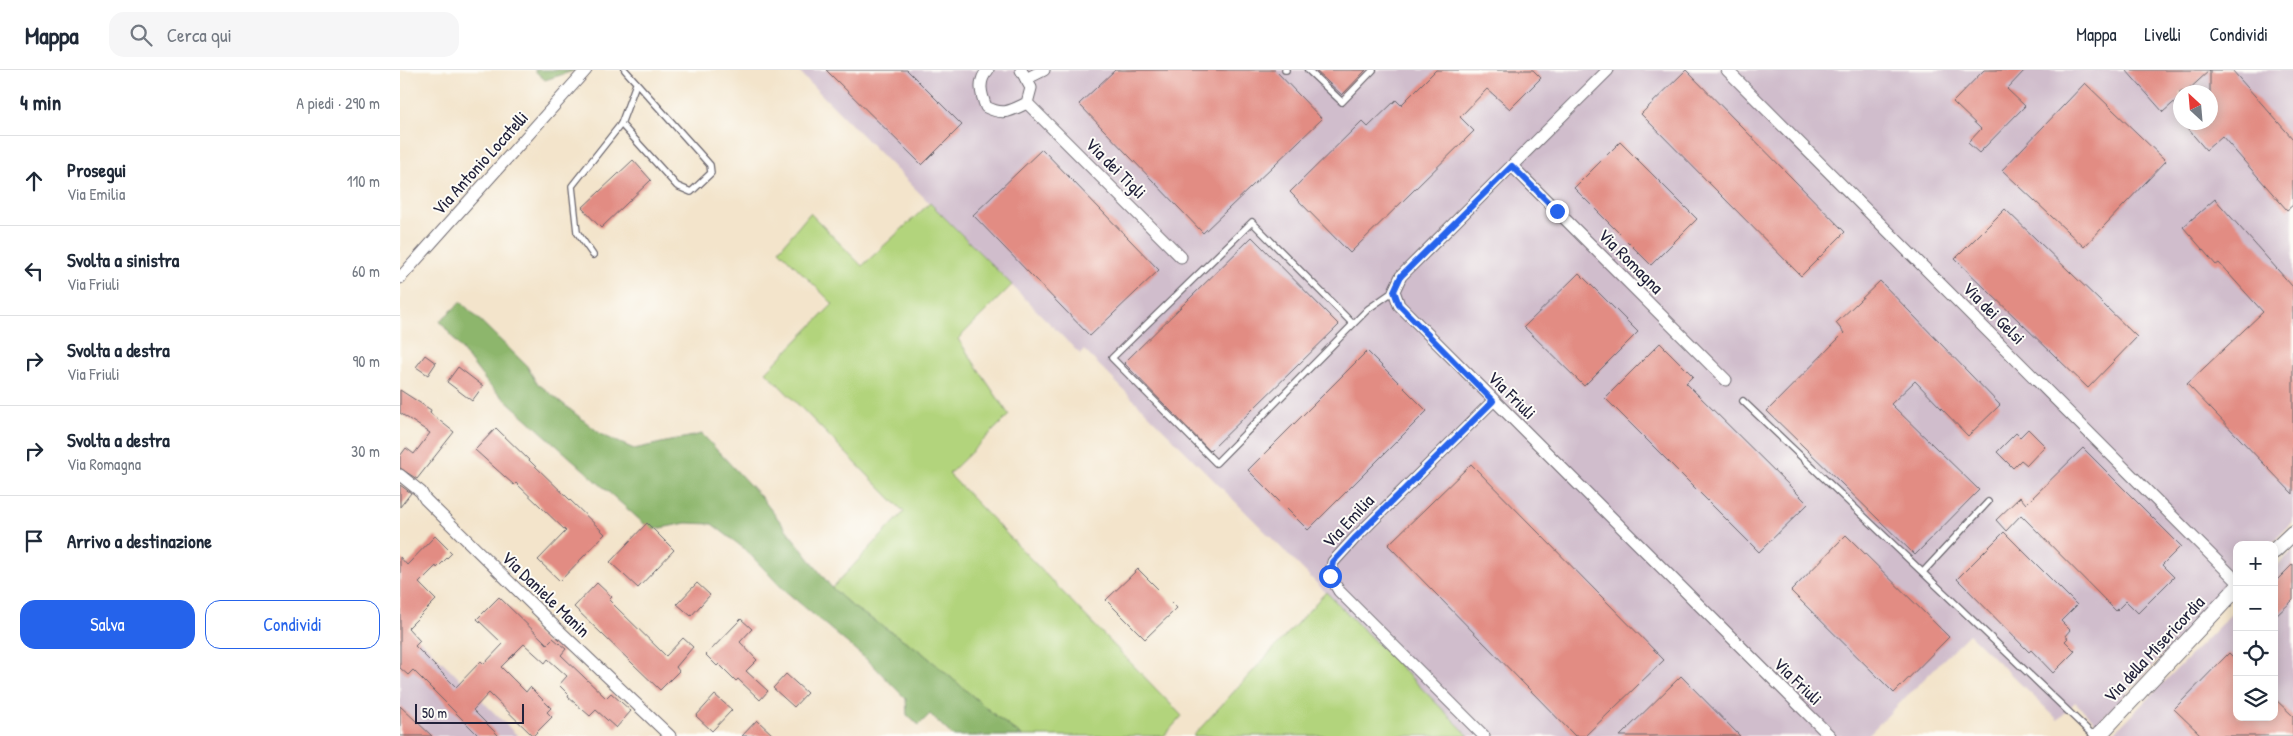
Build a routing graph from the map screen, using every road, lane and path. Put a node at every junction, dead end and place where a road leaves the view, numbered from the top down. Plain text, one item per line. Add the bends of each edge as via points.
1 (586, 70) edge
2 (625, 70) edge
3 (988, 70) edge
4 (1044, 70) edge
5 (1308, 70) edge
6 (1373, 70) edge
7 (1608, 70) edge
8 (1727, 70) edge
9 (1023, 74) edge
10 (636, 84) junction
11 (1026, 103) junction
12 (621, 124) junction
13 (1512, 166) junction
14 (593, 255) dead end
15 (1181, 257) dead end
16 (400, 278) edge
17 (1394, 291) junction
18 (1353, 324) junction
19 (1726, 380) dead end
20 (1493, 401) junction
21 (1743, 401) dead end
22 (400, 475) edge
23 (1988, 502) dead end
24 (2293, 533) edge
25 (2278, 548) edge
26 (1923, 572) junction
27 (2233, 577) edge
28 (2233, 592) edge
29 (670, 736) edge
30 (1484, 736) edge
31 (1830, 736) edge
32 (2094, 736) edge
33 (2098, 736) edge

1 - 16 street, Via Antonio Locatelli
2 - 10 lane
3 - 11 street via 982,76 980,92 986,107 998,113 1009,112
4 - 9 street
5 - 6 lane via 1342,102
7 - 13 street
8 - 27 street, Via dei Gelsi
9 - 11 street via 1031,88
10 - 12 lane
10 - 12 lane via 710,165 711,174 691,192 677,186
11 - 15 street, Via dei Tigli
12 - 14 lane via 572,186 576,232
13 - 17 street via 1401,276
13 - 19 street, Via Romagna
17 - 18 lane
17 - 20 street, Via Friuli via 1399,305
18 - 18 lane via 1216,463 1112,358 1252,222
20 - 30 street, Via Emilia via 1354,539 1333,562 1330,576 1339,590
20 - 31 street, Via Friuli
21 - 26 lane
22 - 29 street, Via Daniele Manin
23 - 26 lane
24 - 25 street
26 - 32 lane
28 - 33 street, Via della Misericordia

